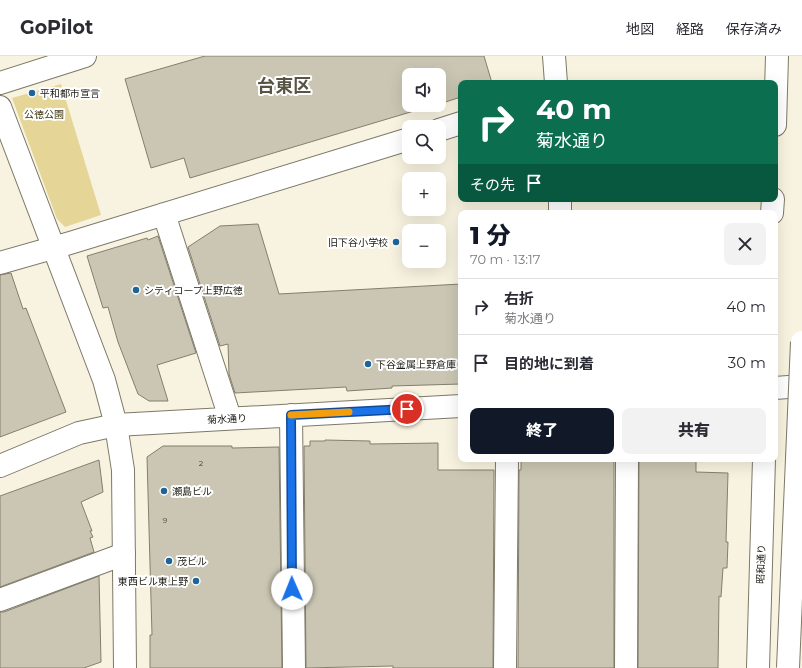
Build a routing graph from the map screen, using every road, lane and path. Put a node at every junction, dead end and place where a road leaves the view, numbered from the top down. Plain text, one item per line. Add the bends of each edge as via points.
1 (85, 56) edge
2 (554, 56) edge
3 (777, 56) edge
4 (556, 80) edge
5 (776, 80) edge
6 (0, 82) edge
7 (0, 107) edge
8 (458, 124) edge
9 (446, 128) edge
10 (402, 141) edge
11 (164, 214) junction
12 (53, 248) junction
13 (0, 263) edge
14 (802, 342) edge
15 (802, 386) edge
16 (778, 388) edge
17 (458, 406) edge
18 (291, 415) junction
19 (230, 418) junction
20 (116, 425) junction
21 (507, 462) edge
22 (628, 462) edge
23 (764, 462) edge
24 (0, 466) edge
25 (124, 554) junction
26 (0, 600) edge
27 (125, 668) edge
28 (294, 668) edge
29 (504, 668) edge
30 (626, 668) edge
31 (758, 668) edge
32 (788, 668) edge

1 - 6 main road
2 - 4 main road
3 - 5 main road
7 - 12 main road
8 - 9 main road
10 - 11 main road
11 - 12 main road
11 - 19 main road
12 - 13 main road
12 - 20 main road via 104,380
14 - 32 main road, bridge
15 - 16 main road
17 - 18 main road, 菊水通り
18 - 19 main road, 菊水通り
18 - 28 main road
19 - 20 main road, 菊水通り
20 - 24 main road, 菊水通り via 79,433
20 - 25 main road via 123,470
21 - 29 main road
22 - 30 main road
23 - 31 main road, 昭和通り
25 - 26 main road
25 - 27 main road

